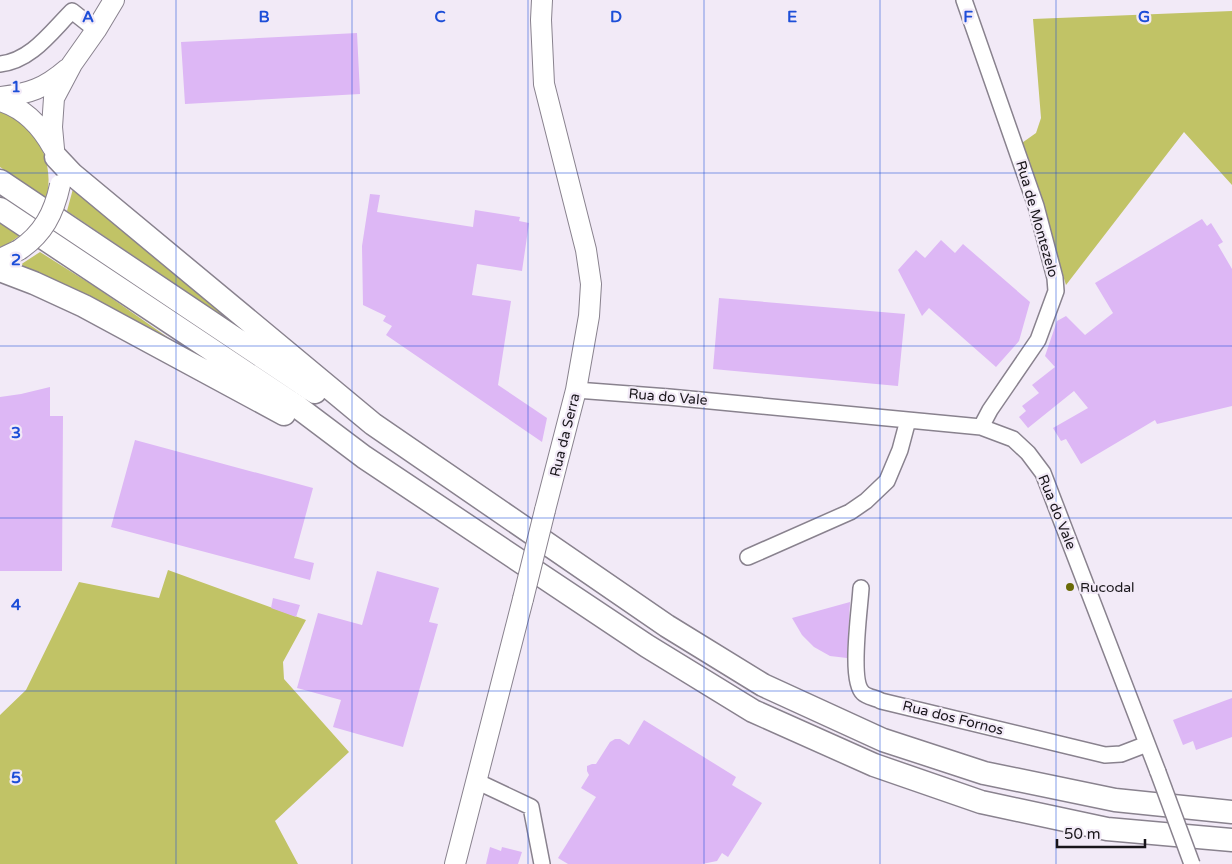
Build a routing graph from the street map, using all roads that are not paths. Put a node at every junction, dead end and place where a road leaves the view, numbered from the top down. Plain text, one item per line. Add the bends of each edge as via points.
1 (114, 0) edge
2 (542, 0) edge
3 (964, 0) edge
4 (76, 6) edge
5 (96, 30) junction
6 (0, 64) edge
7 (72, 64) junction
8 (0, 99) edge
9 (55, 153) junction
10 (0, 181) edge
11 (0, 209) edge
12 (0, 259) edge
13 (0, 270) edge
14 (576, 390) junction
15 (908, 420) junction
16 (372, 424) junction
17 (981, 427) junction
18 (364, 457) junction
19 (748, 558) dead end
20 (861, 588) dead end
21 (1147, 744) junction
22 (476, 781) junction
23 (1232, 812) edge
24 (1232, 840) edge
25 (455, 864) edge
26 (542, 864) edge
27 (1192, 864) edge

1 - 5 main road
2 - 14 main road, Rua da Serra via 544,84 586,250 591,284 589,316
3 - 17 street, Rua de Montezelo via 1036,206 1056,291 1038,340
4 - 5 street
4 - 6 street via 34,49 20,59
5 - 7 main road
7 - 8 main road via 42,87
7 - 9 main road via 54,98 52,126
8 - 9 main road via 24,112 39,126
9 - 12 main road, bridge via 60,185 45,226 32,241
9 - 16 highway via 72,174
10 - 16 highway via 314,392
11 - 18 highway via 299,408
13 - 18 highway via 84,306
14 - 15 street, Rua do Vale
14 - 22 main road, Rua da Serra, bridge
15 - 17 street, Rua do Vale
15 - 19 street via 900,450 886,481 866,501 850,512
16 - 23 highway via 667,626 763,685 882,740 984,773 1115,800
17 - 21 street, Rua do Vale via 1013,439 1043,473
18 - 24 highway via 647,646 745,706 874,765 981,802 1107,829
20 - 21 street, Rua dos Fornos via 856,662 857,683 863,693 1105,754 1121,754
21 - 27 street, Rua do Vale, bridge
22 - 25 main road, Rua da Serra
22 - 26 street via 531,808

